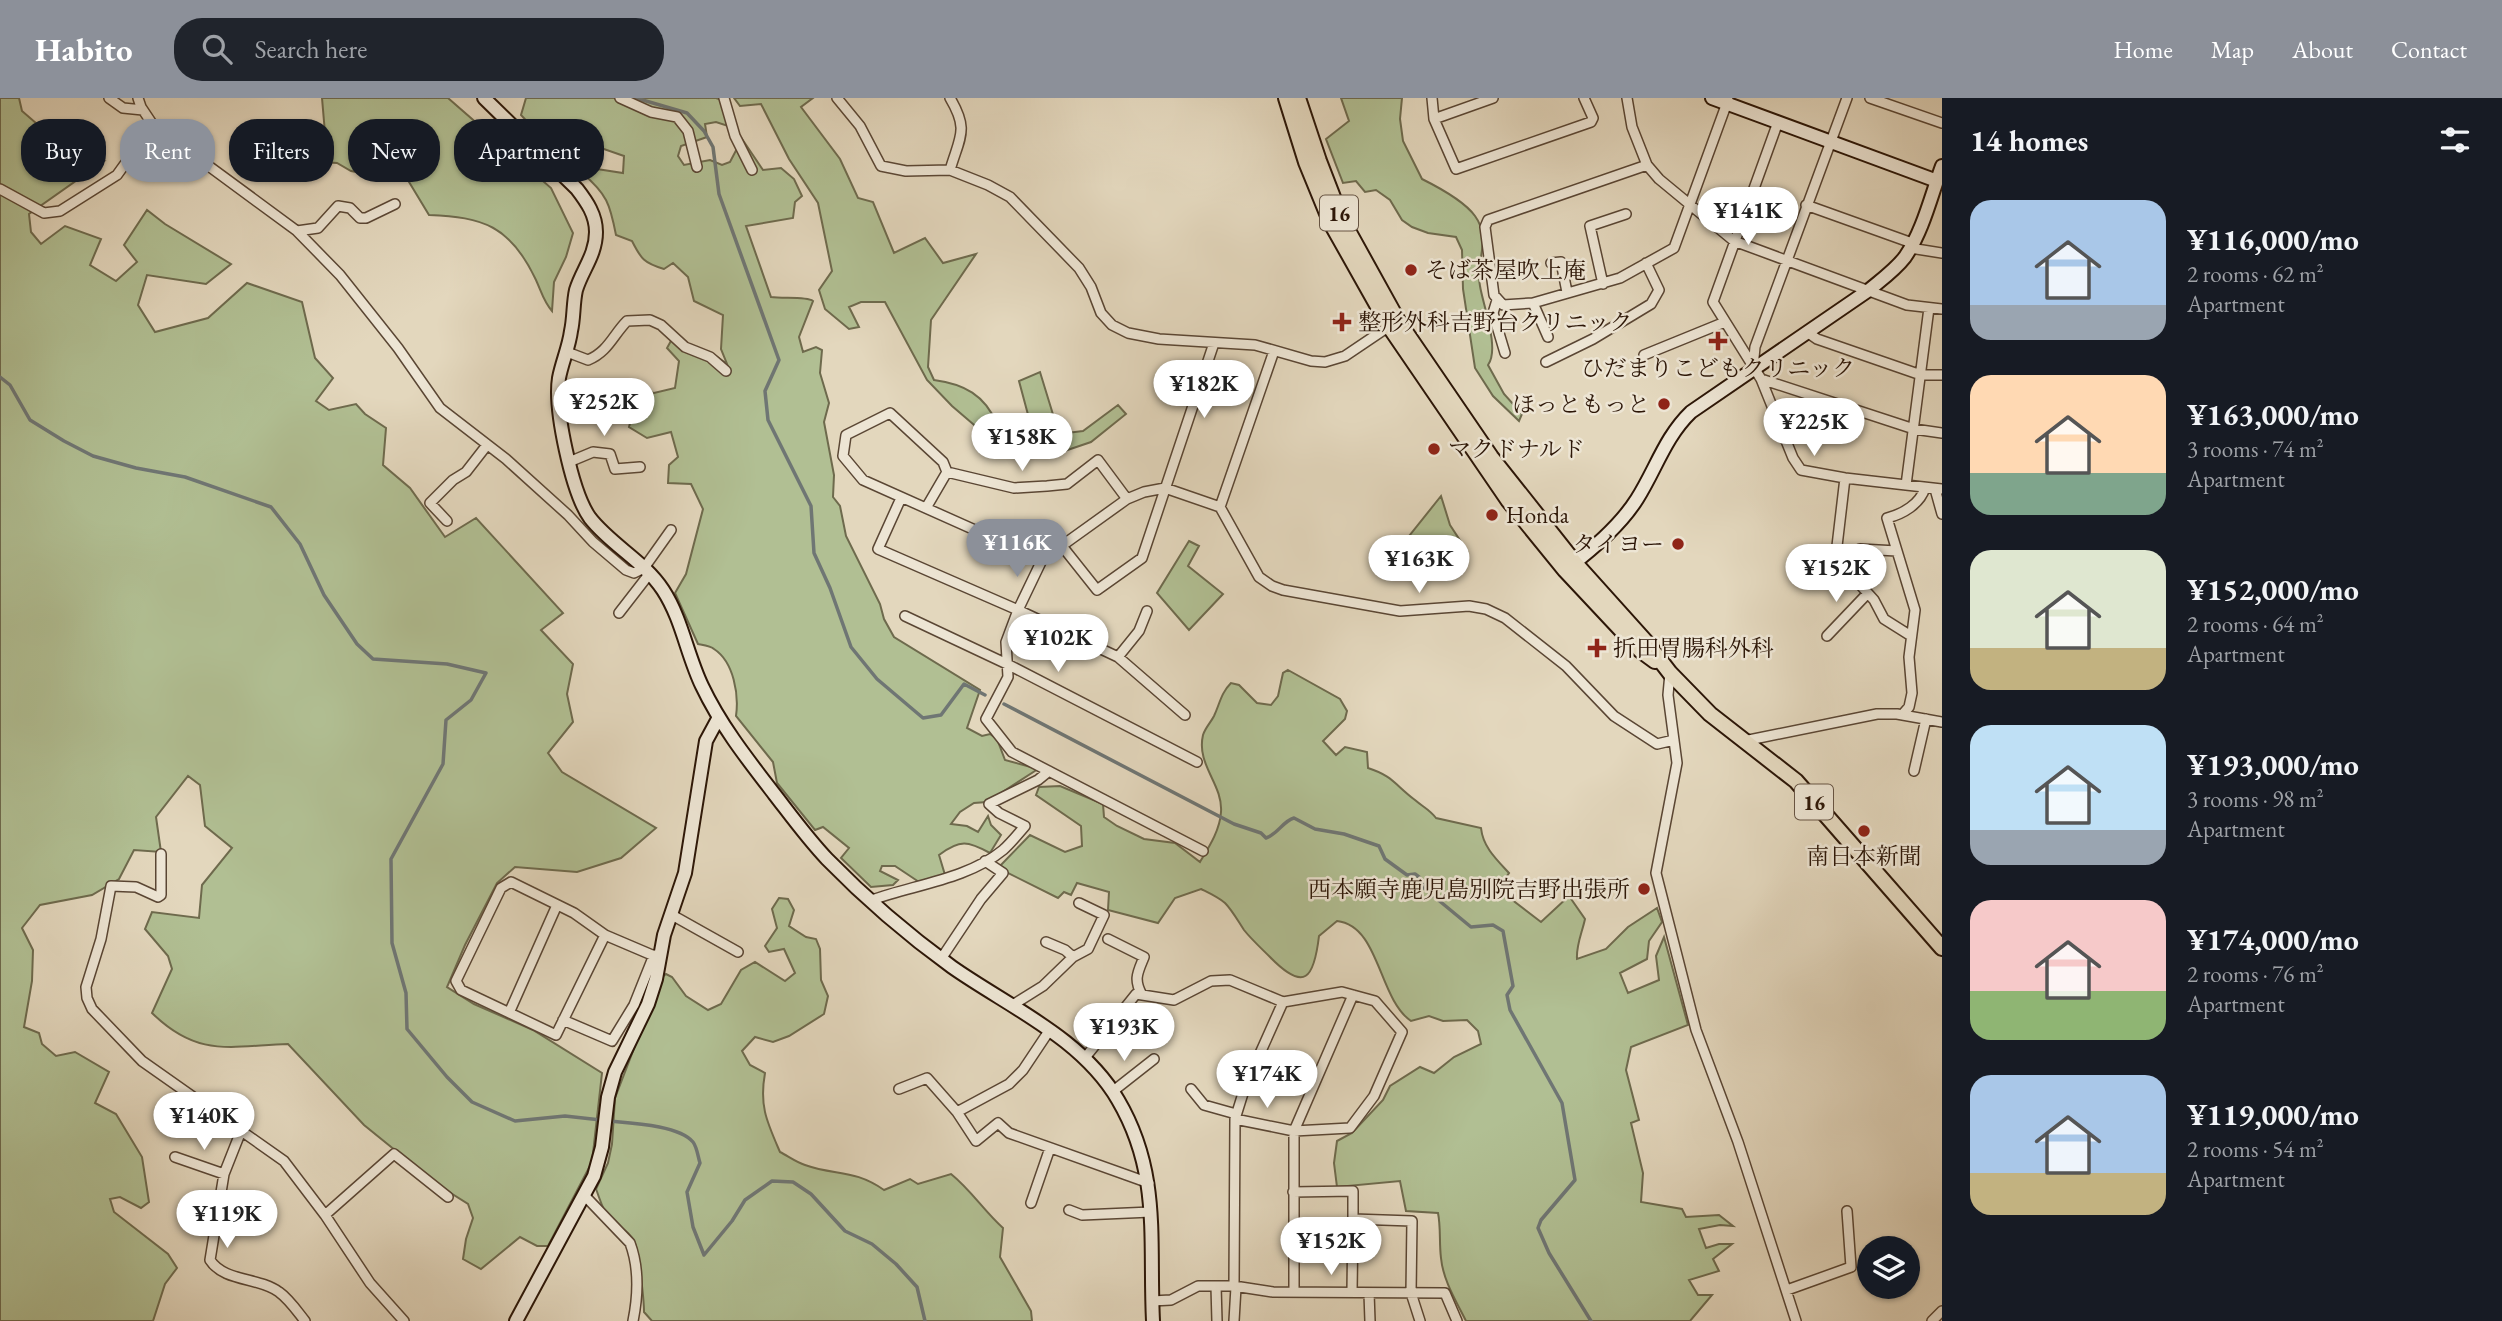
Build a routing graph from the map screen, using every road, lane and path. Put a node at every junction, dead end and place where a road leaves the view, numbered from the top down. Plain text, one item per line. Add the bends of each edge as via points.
1 (109, 98) edge
2 (484, 98) edge
3 (620, 98) edge
4 (724, 98) edge
5 (837, 98) edge
6 (950, 98) edge
7 (1286, 98) edge
8 (1298, 98) edge
9 (1432, 98) edge
10 (1493, 98) edge
11 (1584, 98) edge
12 (1627, 98) edge
13 (1712, 98) edge
14 (1847, 98) edge
15 (1870, 98) edge
16 (150, 99) edge
17 (1728, 101) edge
18 (141, 105) edge
19 (1434, 119) junction
20 (1778, 122) junction
21 (1942, 123) edge
22 (1829, 141) junction
23 (1647, 164) junction
24 (1942, 166) edge
25 (697, 167) dead end
26 (215, 170) edge
27 (752, 170) dead end
28 (950, 170) junction
29 (120, 171) edge
30 (1939, 182) edge
31 (0, 189) edge
32 (395, 204) dead end
33 (1690, 204) junction
34 (1806, 205) junction
35 (1626, 214) dead end
36 (298, 230) junction
37 (1734, 241) junction
38 (1911, 245) junction
39 (1942, 253) edge
40 (1788, 259) junction
41 (1551, 263) dead end
42 (1646, 264) junction
43 (1603, 284) junction
44 (1868, 290) junction
45 (1567, 292) junction
46 (1497, 300) junction
47 (1533, 303) junction
48 (1929, 308) junction
49 (1942, 309) edge
50 (1725, 322) junction
51 (1394, 324) junction
52 (1807, 332) junction
53 (1548, 337) dead end
54 (1214, 343) junction
55 (1274, 351) junction
56 (566, 352) junction
57 (1505, 353) dead end
58 (1644, 355) dead end
59 (1546, 362) dead end
60 (726, 371) dead end
61 (1757, 373) junction
62 (1921, 375) junction
63 (1942, 375) edge
64 (1914, 429) junction
65 (1942, 433) edge
66 (487, 445) junction
67 (569, 462) junction
68 (640, 467) dead end
69 (947, 472) junction
70 (1845, 478) junction
71 (1906, 485) junction
72 (1165, 488) junction
73 (1934, 489) edge
74 (901, 498) junction
75 (1127, 499) junction
76 (1220, 507) junction
77 (926, 508) junction
78 (1942, 514) edge
79 (447, 522) dead end
80 (671, 530) dead end
81 (1062, 546) junction
82 (1897, 551) junction
83 (1840, 558) junction
84 (1042, 560) junction
85 (1570, 566) junction
86 (647, 570) junction
87 (1867, 594) junction
88 (1018, 610) junction
89 (1147, 611) dead end
90 (619, 613) dead end
91 (905, 616) dead end
92 (1827, 636) dead end
93 (1911, 636) junction
94 (1118, 657) junction
95 (1009, 665) junction
96 (1670, 673) junction
97 (1185, 715) dead end
98 (1902, 715) junction
99 (719, 717) junction
100 (1926, 719) junction
101 (1942, 723) edge
102 (1674, 740) junction
103 (1743, 741) junction
104 (1197, 762) dead end
105 (1049, 771) junction
106 (1914, 771) dead end
107 (1203, 851) dead end
108 (161, 855) dead end
109 (985, 861) junction
110 (872, 900) junction
111 (1079, 903) dead end
112 (557, 905) junction
113 (672, 915) junction
114 (605, 934) junction
115 (1108, 939) dead end
116 (1046, 942) dead end
117 (1942, 947) edge
118 (738, 951) dead end
119 (657, 957) junction
120 (1073, 957) junction
121 (941, 959) junction
122 (1142, 995) junction
123 (1353, 995) junction
124 (1283, 1002) junction
125 (1011, 1006) junction
126 (509, 1013) junction
127 (563, 1020) junction
128 (1049, 1031) junction
129 (1084, 1059) junction
130 (1154, 1059) dead end
131 (899, 1089) dead end
132 (1191, 1089) dead end
133 (1112, 1091) junction
134 (957, 1112) junction
135 (1235, 1116) junction
136 (242, 1131) junction
137 (1294, 1131) junction
138 (1050, 1148) junction
139 (175, 1157) dead end
140 (224, 1174) junction
141 (1149, 1183) junction
142 (1293, 1192) junction
143 (584, 1195) junction
144 (448, 1197) dead end
145 (1031, 1203) dead end
146 (1069, 1210) dead end
147 (1847, 1211) dead end
148 (1151, 1212) junction
149 (325, 1215) junction
150 (1353, 1219) junction
151 (1216, 1286) junction
152 (1235, 1287) junction
153 (1787, 1290) junction
154 (1294, 1292) junction
155 (1352, 1292) junction
156 (1369, 1293) junction
157 (1411, 1293) junction
158 (1152, 1301) junction
159 (1942, 1311) edge
160 (305, 1321) edge
161 (404, 1321) edge
162 (516, 1321) edge
163 (633, 1321) edge
164 (1153, 1321) edge
165 (1217, 1321) edge
166 (1234, 1321) edge
167 (1370, 1321) edge
168 (1420, 1321) edge
169 (1457, 1321) edge
170 (1796, 1321) edge
171 (1933, 1321) edge

1 - 18 street via 123,108
2 - 56 street via 577,189 593,216 596,240 576,289
3 - 25 street via 677,117 688,131
4 - 27 street via 734,136
5 - 28 street via 860,126 881,166 906,171
6 - 28 street via 962,127
7 - 51 main road, 16 via 1331,223
8 - 51 main road, 16 via 1341,218
9 - 19 street
10 - 19 street
11 - 19 street via 1591,122 1455,169
12 - 23 street
13 - 17 street
14 - 22 street
15 - 21 street
16 - 18 street
17 - 20 street
17 - 33 street
20 - 22 street
20 - 37 street
22 - 30 street
22 - 34 street
23 - 33 street
23 - 46 street via 1488,220 1485,228
24 - 30 street
26 - 36 street
28 - 54 street via 988,185 1021,206 1079,268 1101,313 1112,325 1159,339
29 - 31 street via 60,211 44,213
30 - 38 street
32 - 36 street via 366,218 338,206 318,228
33 - 37 street
33 - 42 street via 1674,248
34 - 38 street
34 - 40 street
35 - 43 street via 1590,226
36 - 66 street via 340,275 440,408
37 - 40 street
37 - 50 street via 1713,302
38 - 39 street
38 - 44 street via 1891,272
40 - 44 street
40 - 61 street via 1755,347
41 - 45 street via 1561,262
42 - 43 street
42 - 59 street via 1659,290 1651,304
43 - 45 street
44 - 48 street
44 - 52 street
45 - 47 street
46 - 47 street via 1503,305
46 - 57 street via 1493,313
47 - 53 street
48 - 49 street
48 - 62 street
50 - 58 street
50 - 61 street
51 - 55 street via 1345,356 1325,362
51 - 85 main road, 16 via 1508,500
52 - 61 street
52 - 62 street
54 - 55 street
54 - 72 street
55 - 76 street
56 - 60 street via 588,360 599,356 627,321 650,320
56 - 67 street via 558,398
61 - 64 street
61 - 70 street via 1801,470
61 - 85 street via 1677,425 1629,511 1596,547
62 - 63 street
62 - 64 street
64 - 65 street
64 - 71 street
66 - 79 street via 466,472 430,503
66 - 86 street via 626,570
67 - 68 street via 593,452 610,454 615,469
67 - 86 street via 589,516
69 - 74 street via 943,462 890,413 846,435 843,456 863,480
69 - 75 street via 1014,488 1048,486 1067,484 1098,460
69 - 77 street
70 - 71 street
70 - 83 street
71 - 73 street
72 - 75 street
72 - 76 street
72 - 81 street via 1142,558 1101,589 1094,588
73 - 78 street
73 - 82 street via 1887,519
74 - 77 street
74 - 88 street via 878,549
75 - 81 street
76 - 102 street via 1259,577 1272,586 1400,611 1486,609 1505,618 1566,666 1614,716 1657,744
77 - 84 street
80 - 86 street
81 - 84 street
82 - 83 street via 1860,549
82 - 93 street via 1915,610
83 - 87 street
84 - 88 street
85 - 96 main road, 16 via 1640,650
86 - 90 street
86 - 99 street via 666,594
87 - 92 street
87 - 93 street via 1884,619
88 - 94 street
88 - 95 street via 1006,642
89 - 94 street via 1139,631
91 - 95 street
93 - 98 street via 1912,693
94 - 97 street
95 - 104 street
95 - 105 street via 1008,677 986,719 1012,752
96 - 102 street
96 - 103 main road, 16
98 - 100 street
98 - 103 street via 1877,714
99 - 110 street via 809,839
99 - 113 street via 706,741 685,873
100 - 101 street
100 - 106 street
102 - 153 street via 1677,763 1656,873 1692,1020
103 - 117 main road, 16 via 1796,782
105 - 107 street
105 - 109 street via 989,804 1025,826
108 - 136 street via 158,897 136,887 111,886 87,998 131,1051
109 - 110 street
109 - 121 street via 1003,873
110 - 121 street
111 - 120 street via 1104,915 1088,949
112 - 114 street
112 - 126 street
112 - 126 street via 511,882 506,884 456,981 461,990
113 - 118 street
113 - 119 street
114 - 119 street
114 - 127 street
115 - 122 street via 1144,957 1136,985
116 - 120 street
119 - 127 street via 612,1041
119 - 143 street via 648,1004 615,1072 602,1147
120 - 125 street via 1052,979
121 - 125 street
122 - 124 street via 1174,1000 1211,981 1230,980
122 - 129 street via 1136,994
123 - 124 street via 1342,992
123 - 137 street
123 - 137 street via 1374,1001 1402,1032 1374,1096 1350,1128
124 - 135 street
125 - 128 street
126 - 127 street via 556,1035
128 - 129 street
128 - 134 street via 1009,1084
129 - 133 street
130 - 133 street
131 - 134 street via 927,1078
132 - 135 street via 1204,1105
133 - 141 street via 1139,1141
134 - 138 street via 976,1141 998,1123 1009,1133
135 - 137 street
135 - 152 street
136 - 140 street
136 - 149 street via 284,1161
137 - 142 street
138 - 141 street
138 - 145 street
139 - 140 street
140 - 160 street via 210,1260 220,1272 279,1292
141 - 148 street
142 - 150 street via 1353,1191
142 - 154 street
143 - 162 street
143 - 163 street via 631,1243 637,1288
144 - 149 street via 394,1154
146 - 148 street via 1082,1215
147 - 153 street via 1851,1267
148 - 158 street
149 - 161 street via 370,1283
150 - 155 street
150 - 157 street via 1412,1221
151 - 152 street
151 - 158 street via 1198,1286 1171,1300
151 - 165 street
152 - 154 street
152 - 166 street
153 - 170 street
154 - 155 street
155 - 156 street
156 - 157 street
156 - 167 street
157 - 168 street
157 - 169 street via 1445,1293
158 - 164 street
159 - 171 street

